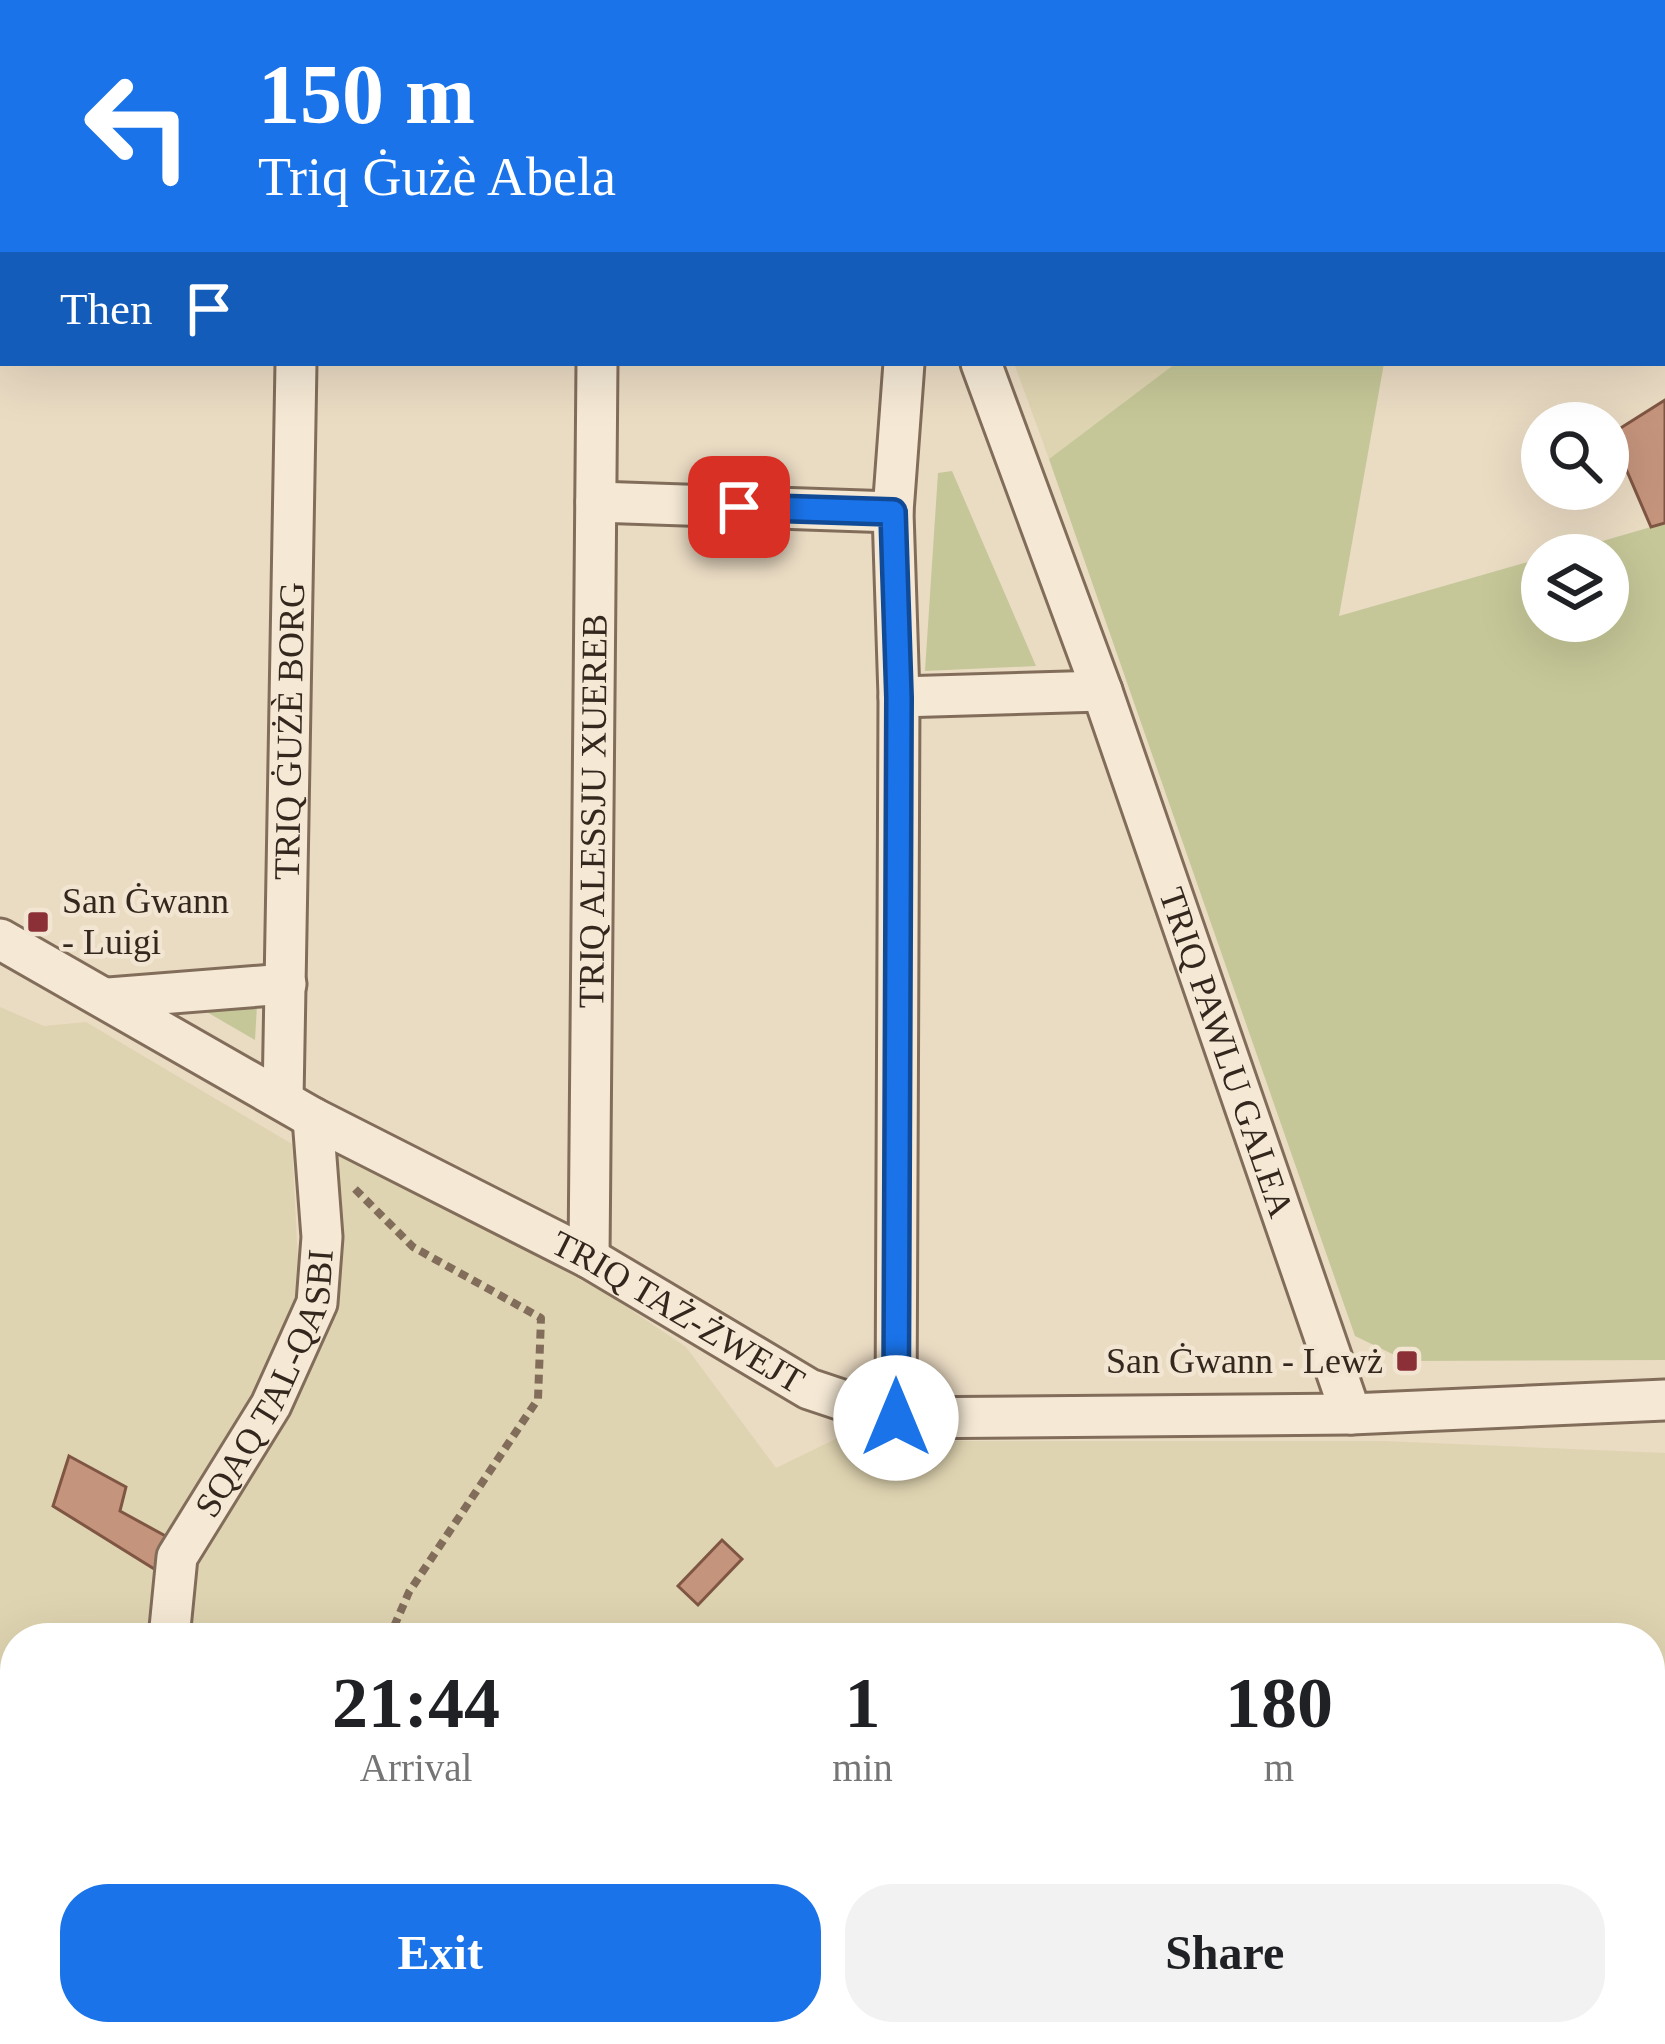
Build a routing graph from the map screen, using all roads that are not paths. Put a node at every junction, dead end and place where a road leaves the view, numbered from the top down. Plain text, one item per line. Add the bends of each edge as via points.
1 (296, 366) edge
2 (597, 366) edge
3 (904, 366) edge
4 (982, 366) edge
5 (596, 502) junction
6 (893, 512) junction
7 (1102, 691) junction
8 (899, 698) junction
9 (0, 939) edge
10 (286, 984) junction
11 (109, 998) junction
12 (304, 1125) junction
13 (589, 1258) junction
14 (1665, 1400) edge
15 (1352, 1414) junction
16 (896, 1418) junction
17 (170, 1623) edge

1 - 10 street, TRIQ ĠUŻÈ BORG
2 - 5 street, TRIQ ALESSJU XUEREB
3 - 6 street
4 - 7 street, TRIQ PAWLU GALEA
5 - 6 street
5 - 13 street, TRIQ ALESSJU XUEREB
6 - 8 street
7 - 8 street
7 - 15 street, TRIQ PAWLU GALEA
8 - 16 street
9 - 11 street, TRIQ TAŻ-ŻWEJT
10 - 11 street
10 - 12 street, TRIQ ĠUŻÈ BORG
11 - 12 street, TRIQ TAŻ-ŻWEJT
12 - 13 street, TRIQ TAŻ-ŻWEJT
12 - 17 street, SQAQ TAL-QASBI via 322,1237 316,1303 271,1405 177,1556
13 - 16 street, TRIQ TAŻ-ŻWEJT via 809,1389
14 - 15 street, TRIQ TAŻ-ŻWEJT
15 - 16 street, TRIQ TAŻ-ŻWEJT

